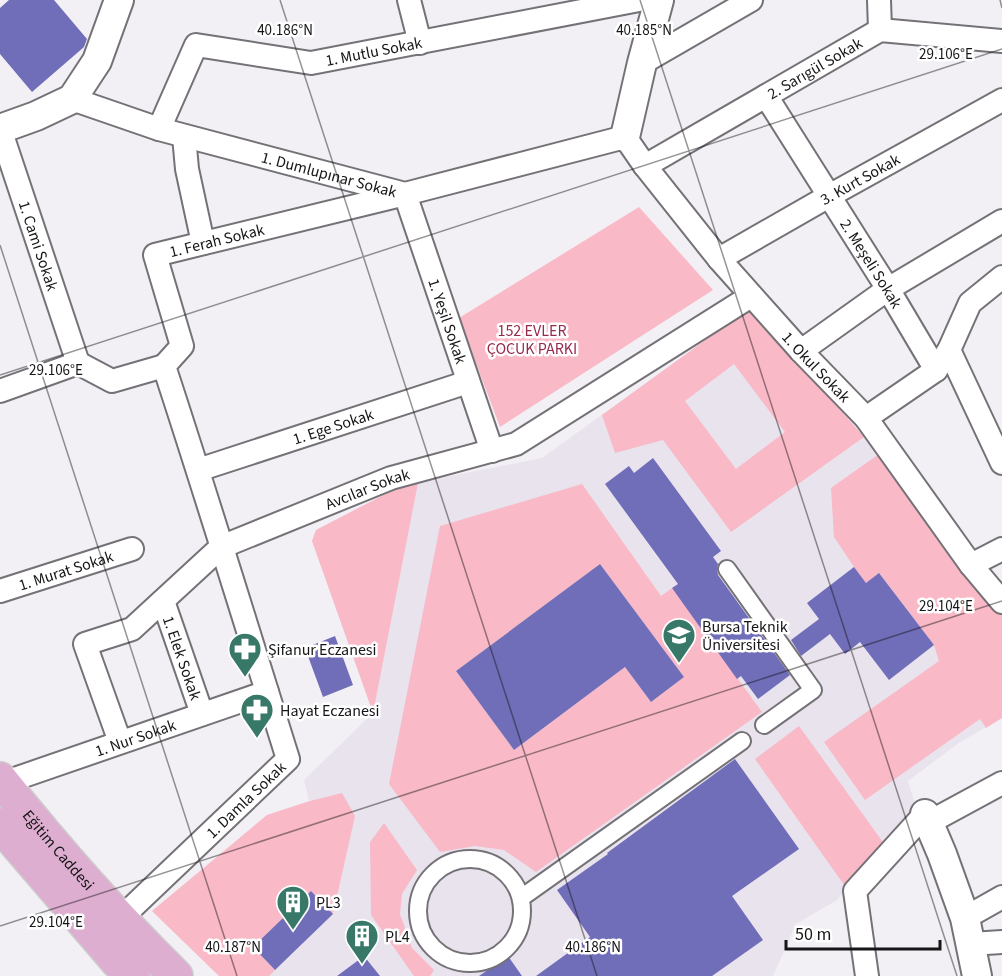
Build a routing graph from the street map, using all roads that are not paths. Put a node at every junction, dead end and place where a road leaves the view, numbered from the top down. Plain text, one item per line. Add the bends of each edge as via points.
1 (119, 0) edge
2 (409, 0) edge
3 (639, 0) edge
4 (659, 0) edge
5 (751, 0) edge
6 (879, 0) edge
7 (558, 8) edge
8 (880, 30) junction
9 (1002, 40) edge
10 (420, 43) junction
11 (642, 63) junction
12 (766, 96) junction
13 (72, 99) junction
14 (1002, 100) edge
15 (0, 129) edge
16 (159, 129) junction
17 (184, 136) junction
18 (625, 137) junction
19 (645, 166) junction
20 (405, 194) junction
21 (829, 196) junction
22 (1002, 221) edge
23 (203, 243) junction
24 (719, 259) junction
25 (1002, 277) edge
26 (888, 289) junction
27 (751, 296) junction
28 (948, 350) junction
29 (801, 351) junction
30 (78, 363) junction
31 (164, 366) junction
32 (936, 370) junction
33 (468, 382) junction
34 (0, 391) edge
35 (866, 418) junction
36 (492, 451) junction
37 (1002, 463) edge
38 (198, 470) junction
39 (221, 547) junction
40 (132, 549) dead end
41 (1002, 549) edge
42 (971, 565) junction
43 (727, 569) dead end
44 (0, 591) edge
45 (163, 601) junction
46 (1002, 602) edge
47 (267, 692) junction
48 (202, 714) junction
49 (764, 725) dead end
50 (742, 741) dead end
51 (120, 742) junction
52 (2, 781) edge
53 (1002, 783) edge
54 (927, 819) junction
55 (1, 829) edge
56 (1002, 897) edge
57 (521, 898) junction
58 (120, 918) junction
59 (968, 931) junction
60 (1002, 942) edge
61 (118, 971) edge
62 (176, 976) edge
63 (867, 976) edge
64 (977, 976) edge

1 - 13 street via 97,61
2 - 10 street
3 - 7 street, 1. Mutlu Sokak
4 - 11 street
5 - 11 street
6 - 8 street
7 - 10 street, 1. Mutlu Sokak
8 - 9 street, 2. Sarıgül Sokak
8 - 12 street, 2. Sarıgül Sokak
10 - 16 street, 1. Mutlu Sokak via 311,63 196,45
11 - 18 street
12 - 19 street, 2. Sarıgül Sokak
12 - 21 street, 2. Meşeli Sokak
13 - 15 street
13 - 16 street, 1. Dumlupınar Sokak
14 - 21 street, 3. Kurt Sokak
15 - 30 street, 1. Cami Sokak
16 - 17 street, 1. Dumlupınar Sokak
17 - 20 street, 1. Dumlupınar Sokak
17 - 23 street
18 - 19 street, 1. Okul Sokak
18 - 20 street, 1. Dumlupınar Sokak
19 - 24 street, 1. Okul Sokak
20 - 23 street, 1. Ferah Sokak
20 - 33 street, 1. Yeşil Sokak
21 - 24 street, 3. Kurt Sokak
21 - 26 street, 2. Meşeli Sokak
22 - 26 street
23 - 31 street, 1. Ferah Sokak via 155,255 182,346
24 - 27 street, 1. Okul Sokak
25 - 28 street via 970,303
26 - 29 street
26 - 32 street, 2. Meşeli Sokak
27 - 29 street, 1. Okul Sokak
27 - 36 street, Avcılar Sokak via 516,444
28 - 32 street
28 - 37 street
29 - 35 street, 1. Okul Sokak
30 - 31 street via 112,381
30 - 34 street
31 - 38 street
32 - 35 street
33 - 36 street, 1. Yeşil Sokak
33 - 38 street, 1. Ege Sokak
35 - 42 street, 1. Okul Sokak
36 - 39 street, Avcılar Sokak via 391,478
38 - 39 street
39 - 45 street, Avcılar Sokak
39 - 47 street, 1. Damla Sokak
40 - 44 street, 1. Murat Sokak
41 - 42 street
42 - 46 street, 1. Okul Sokak
43 - 49 street via 813,690
45 - 48 street, 1. Elek Sokak
45 - 51 street, Avcılar Sokak via 132,629 85,644
47 - 48 street, 1. Nur Sokak
47 - 58 street, 1. Damla Sokak via 288,759
48 - 51 street, 1. Nur Sokak
50 - 57 street
51 - 52 street, 1. Nur Sokak
52 - 58 main road, Eğitim Caddesi
53 - 54 street
54 - 59 street
54 - 63 street via 855,891
55 - 61 main road, Eğitim Caddesi
56 - 59 street
57 - 57 street via 502,869 486,861 451,862 425,885 418,918 433,948 463,964 480,963 510,946 519,932
58 - 62 main road, Eğitim Caddesi
59 - 60 street
59 - 64 street

